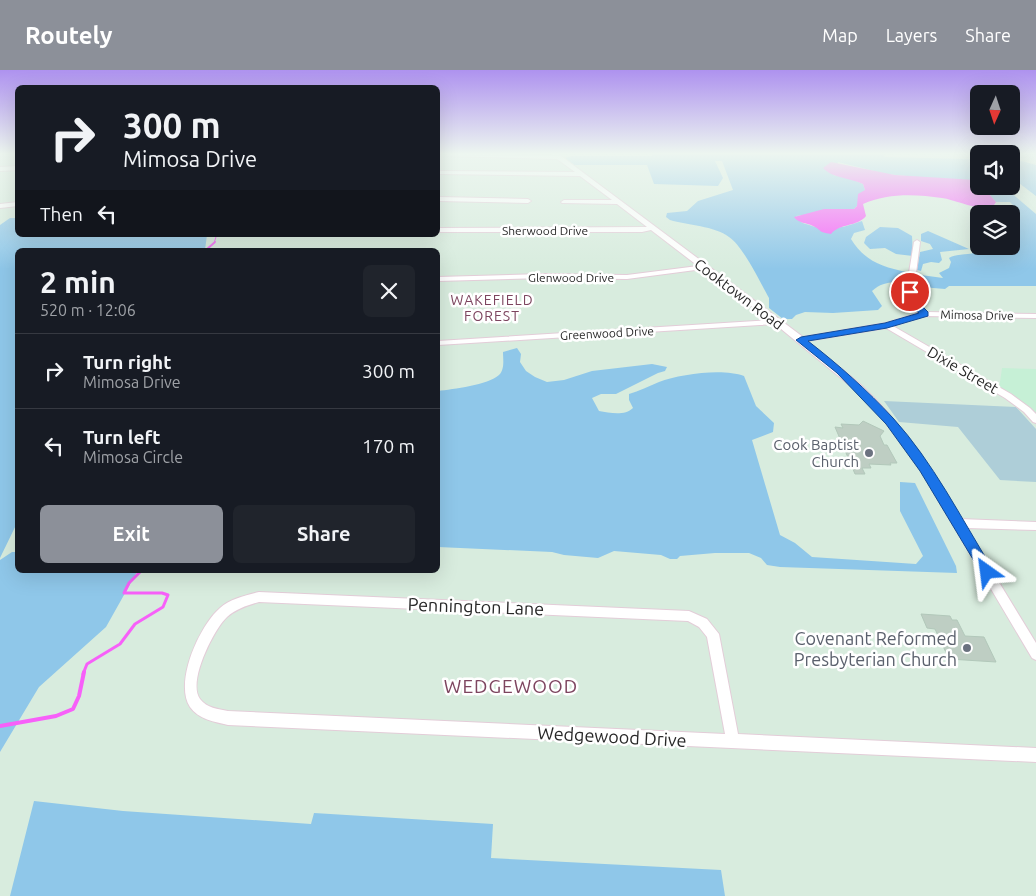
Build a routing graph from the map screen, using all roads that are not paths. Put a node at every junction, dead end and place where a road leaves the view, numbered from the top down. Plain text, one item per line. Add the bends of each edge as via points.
1 (604, 192) edge
2 (440, 199) edge
3 (528, 201) dead end
4 (564, 202) dead end
5 (618, 202) junction
6 (15, 204) edge
7 (0, 206) edge
8 (652, 228) junction
9 (440, 230) edge
10 (918, 242) dead end
11 (704, 267) junction
12 (440, 279) edge
13 (925, 314) junction
14 (1036, 316) edge
15 (777, 322) junction
16 (887, 326) junction
17 (801, 340) junction
18 (440, 343) edge
19 (1036, 420) edge
20 (958, 523) junction
21 (1036, 526) edge
22 (1036, 654) edge
23 (195, 701) joint
24 (733, 742) junction
25 (1036, 755) edge

1 - 5 street, Cooktown Road
2 - 3 street
4 - 5 street
5 - 8 street, Cooktown Road
6 - 7 street
8 - 9 street, Sherwood Drive
8 - 11 street, Cooktown Road
10 - 13 street via 909,298
11 - 12 street, Glenwood Drive via 627,277
11 - 15 street, Cooktown Road
13 - 14 street, Mimosa Drive
13 - 16 street, Mimosa Drive
15 - 17 street, Cooktown Road
15 - 18 street, Greenwood Drive
16 - 17 street, Mimosa Drive
16 - 19 street, Dixie Street via 1008,396
17 - 20 street, Cooktown Road via 847,377 890,422 920,461
20 - 21 street
20 - 22 street, Cooktown Road
23 - 24 street, Wedgewood Drive via 205,712 228,718
23 - 24 street, Pennington Lane via 190,680 210,630 225,612 249,599 681,615 696,618 713,634
24 - 25 street, Wedgewood Drive

